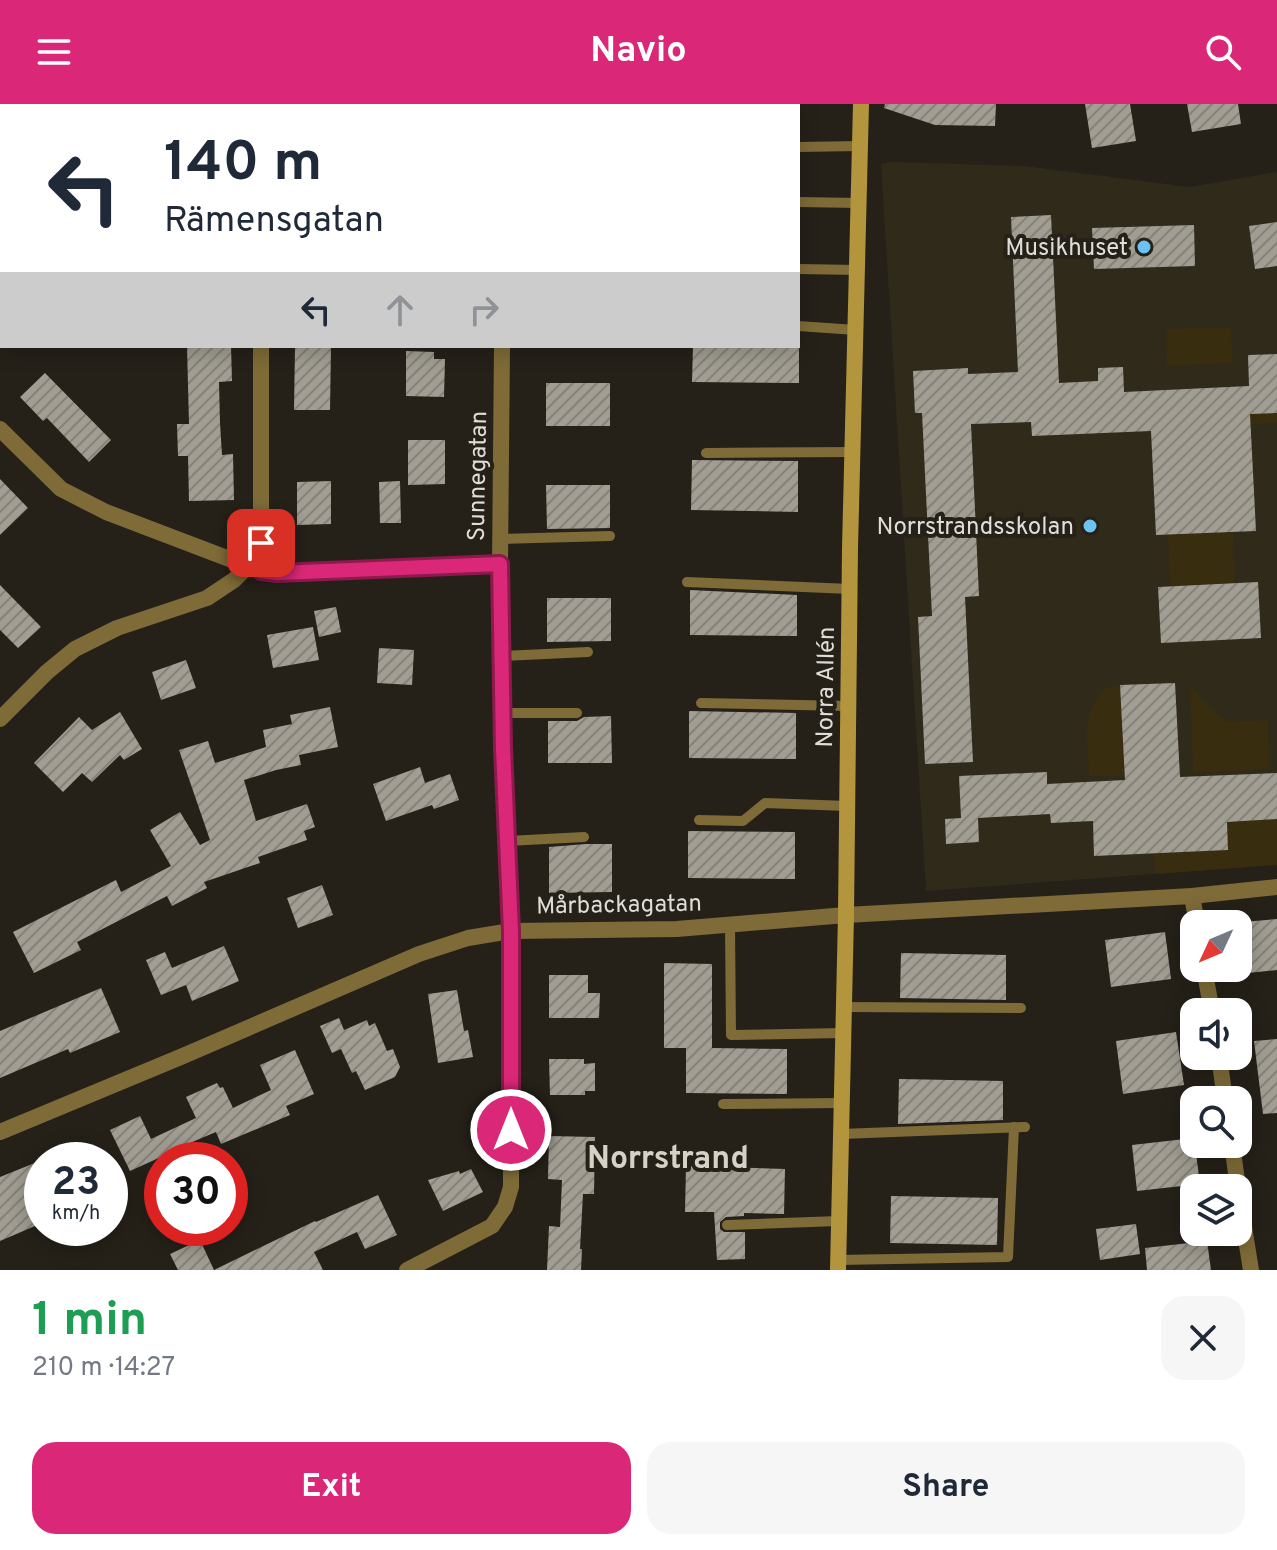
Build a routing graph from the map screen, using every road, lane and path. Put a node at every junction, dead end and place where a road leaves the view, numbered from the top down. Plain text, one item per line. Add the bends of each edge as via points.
1 (861, 104) edge
2 (860, 146) junction
3 (800, 147) edge
4 (800, 202) edge
5 (859, 203) junction
6 (800, 269) edge
7 (857, 270) junction
8 (800, 326) edge
9 (856, 330) junction
10 (261, 348) edge
11 (502, 348) edge
12 (0, 429) edge
13 (853, 452) junction
14 (706, 453) dead end
15 (610, 536) dead end
16 (500, 539) junction
17 (500, 564) junction
18 (254, 568) junction
19 (687, 582) dead end
20 (850, 589) junction
21 (588, 652) dead end
22 (502, 656) junction
23 (701, 703) dead end
24 (849, 706) junction
25 (503, 713) junction
26 (577, 713) dead end
27 (0, 719) edge
28 (848, 806) junction
29 (699, 820) dead end
30 (584, 837) dead end
31 (507, 841) junction
32 (1277, 887) edge
33 (1192, 896) junction
34 (1194, 910) edge
35 (846, 915) junction
36 (730, 925) junction
37 (511, 931) junction
38 (843, 1007) junction
39 (1021, 1008) dead end
40 (843, 1033) junction
41 (841, 1103) junction
42 (723, 1104) dead end
43 (0, 1132) edge
44 (841, 1134) junction
45 (839, 1221) junction
46 (727, 1225) dead end
47 (1247, 1246) edge
48 (838, 1265) edge
49 (407, 1270) edge
50 (1251, 1270) edge

1 - 2 street, Norra Allén
2 - 3 lane
2 - 5 street, Norra Allén
4 - 5 lane
5 - 7 street, Norra Allén
6 - 7 lane
7 - 9 street, Norra Allén
8 - 9 lane
9 - 13 street, Norra Allén
10 - 18 street
11 - 16 street, Sunnegatan
12 - 18 street via 61,489 106,512
13 - 14 lane
13 - 20 street, Norra Allén
15 - 16 lane
16 - 17 street, Sunnegatan
17 - 18 street via 277,573
17 - 22 street, Sunnegatan
18 - 27 street via 207,598 117,628 75,649
19 - 20 lane
20 - 24 street, Norra Allén
21 - 22 lane
22 - 25 street, Sunnegatan
23 - 24 lane
24 - 28 street, Norra Allén
25 - 26 lane
25 - 31 street, Sunnegatan
28 - 29 lane via 765,803 743,821
28 - 35 street, Norra Allén
30 - 31 lane
31 - 37 street, Sunnegatan
32 - 33 street, Mårbackagatan
33 - 34 street
33 - 35 street, Mårbackagatan
35 - 36 street, Mårbackagatan
35 - 38 street, Norra Allén
36 - 37 street, Mårbackagatan
36 - 40 lane via 731,1035
37 - 43 street, Mårbackagatan via 419,954
37 - 49 street, Sunnegatan via 511,1187 505,1207 492,1226
38 - 39 lane
38 - 40 street, Norra Allén
40 - 41 street, Norra Allén
41 - 42 lane
41 - 44 street, Norra Allén
44 - 45 street, Norra Allén
44 - 48 lane via 1019,1127 1008,1257
45 - 46 lane
45 - 48 street, Norra Allén
47 - 50 street

